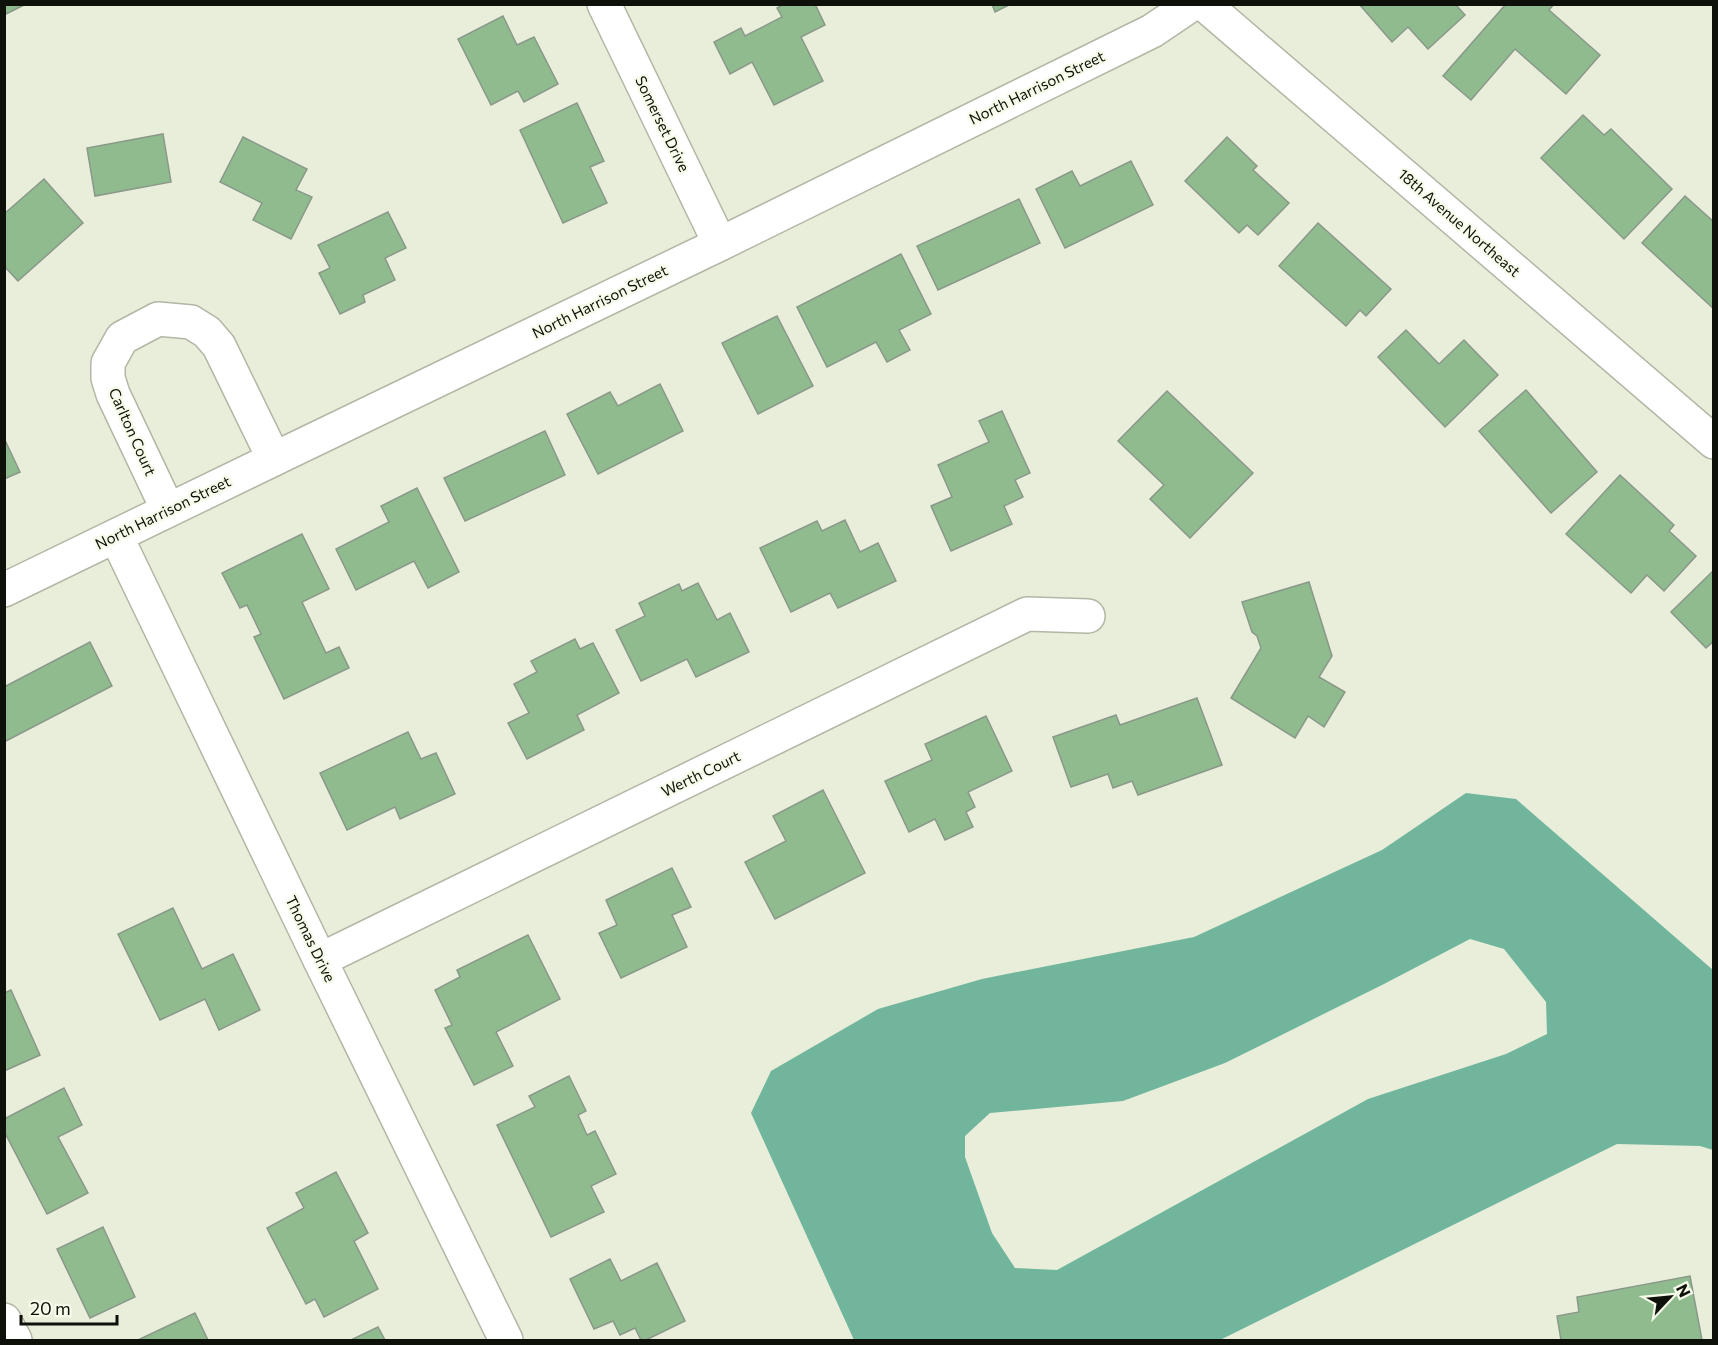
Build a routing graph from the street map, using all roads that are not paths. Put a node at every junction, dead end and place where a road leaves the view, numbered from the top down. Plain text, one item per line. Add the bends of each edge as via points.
1 (604, 4) edge
2 (1192, 4) edge
3 (1204, 4) edge
4 (720, 244) junction
5 (1713, 442) edge
6 (274, 459) junction
7 (168, 510) junction
8 (116, 536) junction
9 (4, 591) edge
10 (1088, 616) dead end
11 (320, 960) junction
12 (4, 1320) edge
13 (15, 1341) edge
14 (506, 1341) edge

1 - 4 street, Somerset Drive
2 - 4 street, North Harrison Street via 1152,31
3 - 5 street, 18th Avenue Northeast
4 - 6 street, North Harrison Street
6 - 7 street, North Harrison Street
6 - 7 street, Carlton Court via 219,346 191,322 158,319 122,338 108,363 108,378
7 - 8 street, North Harrison Street
8 - 9 street, North Harrison Street
8 - 11 street, Thomas Drive
10 - 11 street, Werth Court via 1027,614
11 - 14 street, Thomas Drive
12 - 13 street

